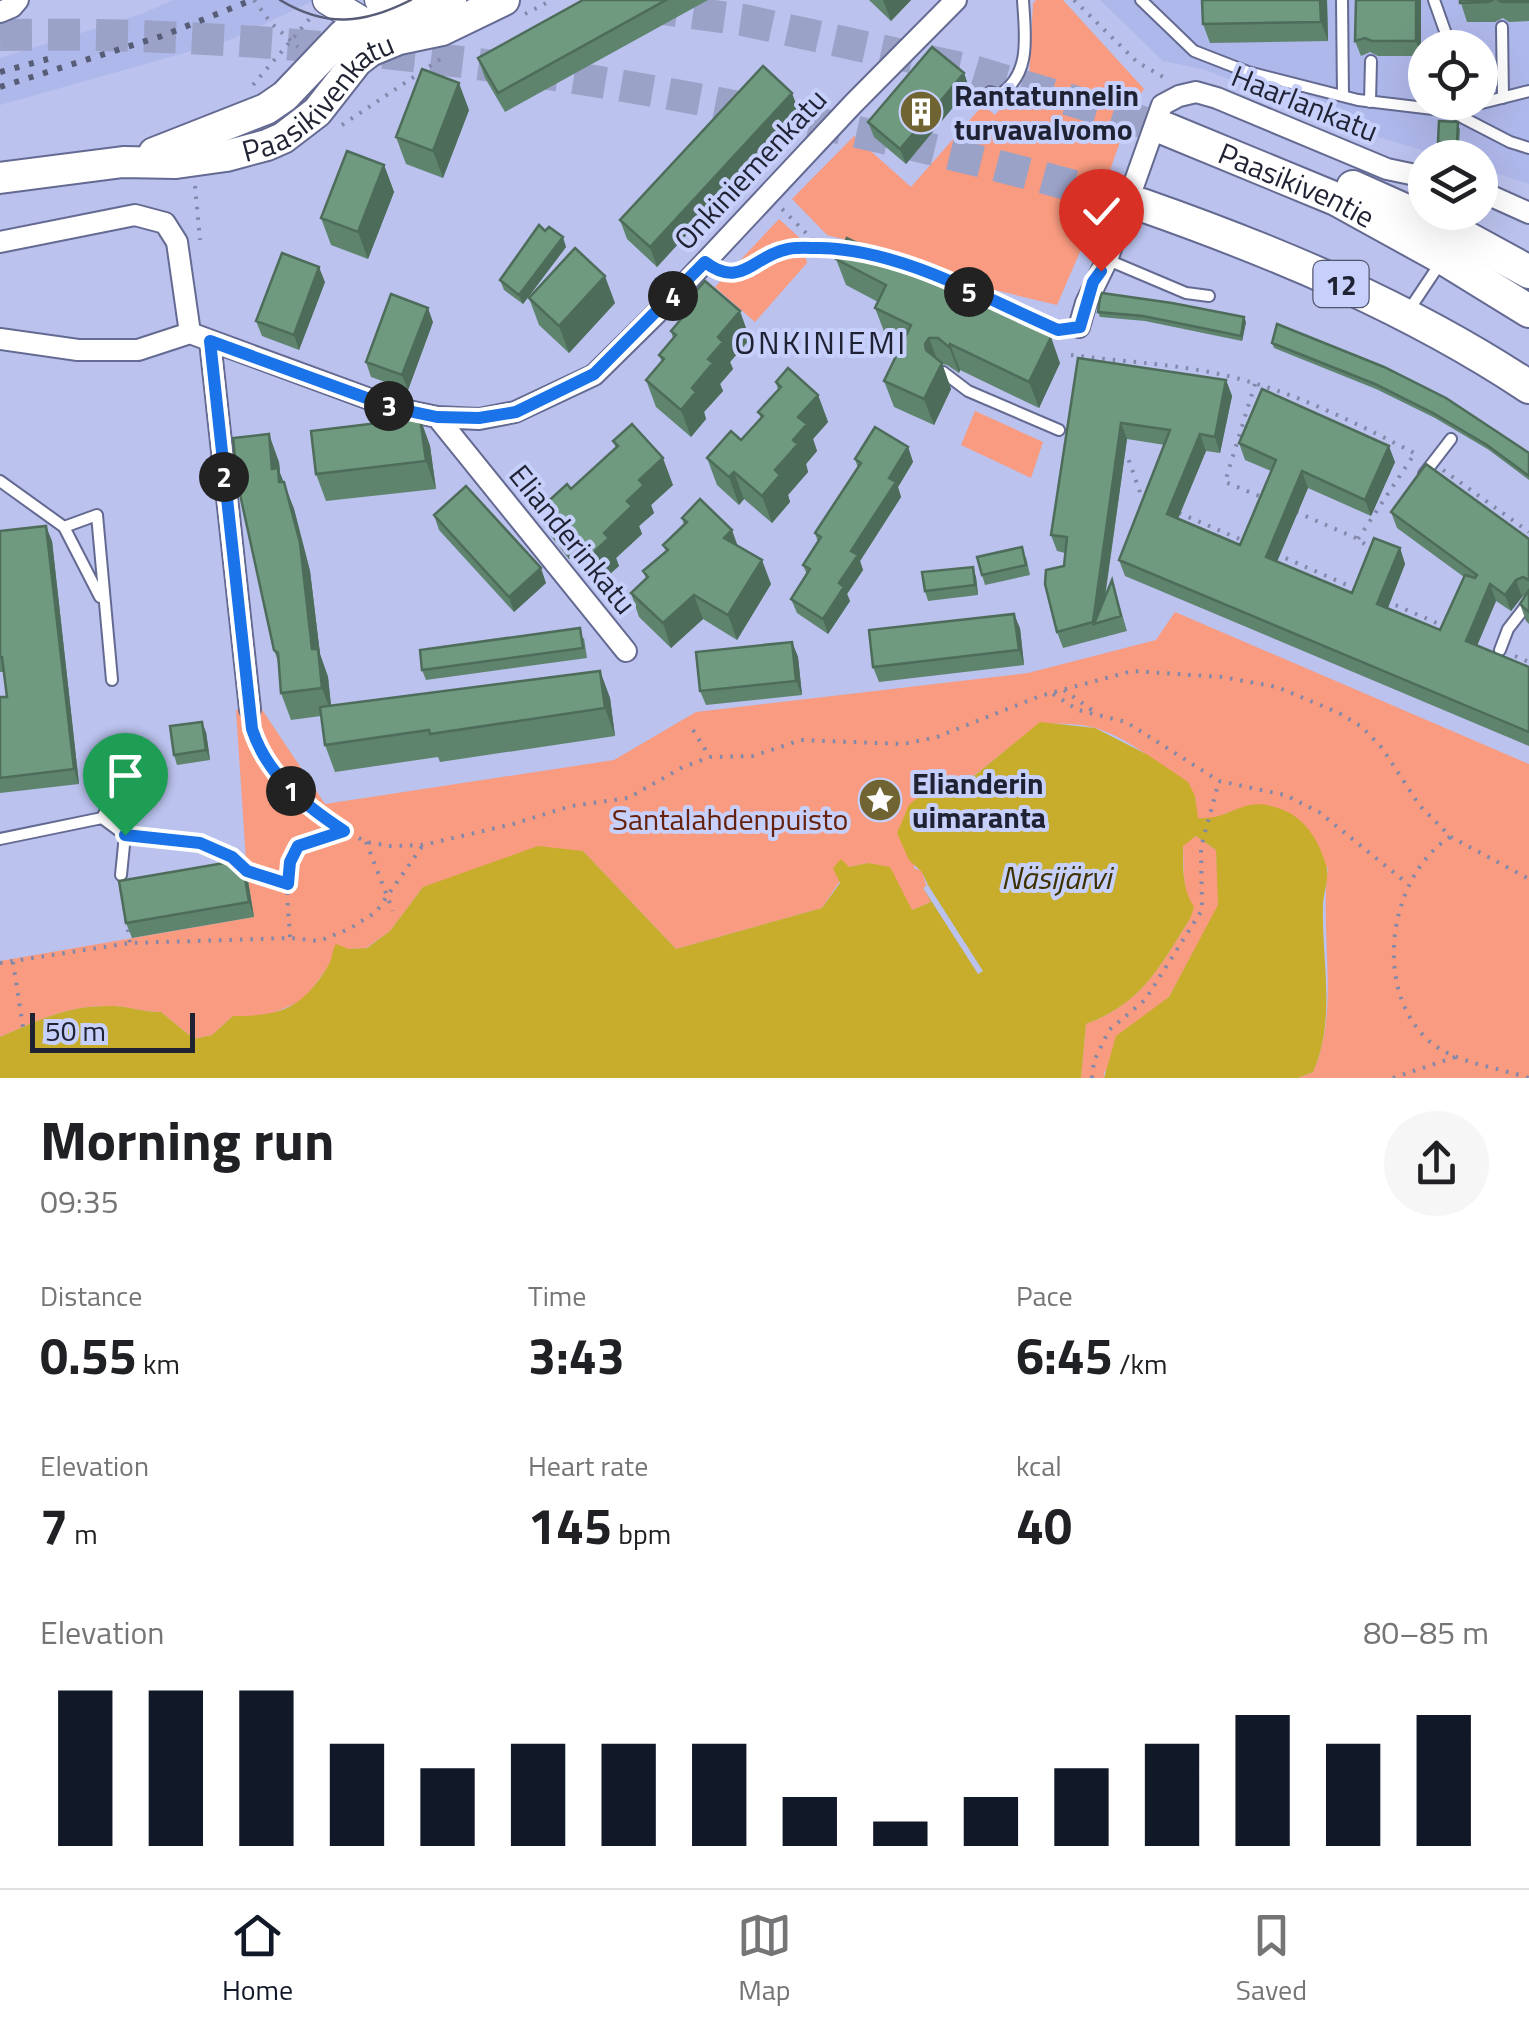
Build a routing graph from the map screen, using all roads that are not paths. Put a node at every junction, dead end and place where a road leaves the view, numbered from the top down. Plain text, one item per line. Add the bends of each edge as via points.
1 (18, 0) edge
2 (504, 0) edge
3 (956, 0) edge
4 (1023, 0) edge
5 (1141, 0) edge
6 (1342, 0) edge
7 (1434, 0) edge
8 (320, 7) edge
9 (372, 8) edge
10 (1, 12) edge
11 (436, 14) edge
12 (1502, 27) dead end
13 (1445, 30) edge
14 (346, 52) junction
15 (1371, 61) edge
16 (1529, 91) edge
17 (990, 92) dead end
18 (1343, 96) junction
19 (1503, 98) junction
20 (1498, 99) edge
21 (1370, 102) junction
22 (1408, 104) edge
23 (1472, 120) edge
24 (1166, 129) tunnel mouth
25 (1529, 148) edge
26 (1231, 154) junction
27 (1408, 173) edge
28 (0, 178) edge
29 (1498, 199) edge
30 (1142, 205) tunnel mouth
31 (1529, 213) edge
32 (0, 242) edge
33 (1443, 258) junction
34 (1107, 260) junction
35 (904, 264) edge
36 (1529, 272) edge
37 (1209, 296) dead end
38 (1529, 312) edge
39 (1406, 316) junction
40 (1080, 327) joint
41 (200, 337) junction
42 (0, 338) edge
43 (943, 372) edge
44 (1529, 388) edge
45 (437, 417) junction
46 (1059, 430) dead end
47 (1451, 439) dead end
48 (0, 482) edge
49 (1411, 491) edge
50 (6, 493) edge
51 (64, 527) junction
52 (103, 602) junction
53 (1529, 602) edge
54 (1500, 650) edge
55 (626, 651) dead end
56 (112, 680) dead end
57 (250, 710) road end
58 (105, 756) dead end
59 (102, 818) junction
60 (125, 835) junction
61 (0, 839) edge
62 (232, 857) edge
63 (121, 875) road end

1 - 10 street
2 - 11 main road, Paasikivenkatu via 456,24
3 - 45 street, Onkiniemenkatu via 594,374 516,412
4 - 17 lane via 1023,70 1005,92
5 - 18 lane via 1194,51
6 - 18 lane
7 - 13 lane
8 - 9 main road
8 - 14 main road via 336,21
9 - 11 main road, Paasikivenkatu
9 - 14 main road, Paasikivenkatu
11 - 14 main road, Paasikivenkatu via 381,45
12 - 19 lane
14 - 28 main road, Paasikivenkatu via 317,112 283,138 226,156
15 - 21 lane
16 - 19 lane
18 - 21 lane
19 - 20 lane
21 - 22 lane
23 - 25 lane
24 - 26 highway, Paasikiventie / 12
26 - 33 highway, Paasikiventie / 12 via 1336,199
26 - 36 highway via 1339,180
27 - 34 street, Haarlankatu via 1217,98 1179,96 1162,105
29 - 31 street
30 - 39 highway, 12 via 1272,253
32 - 41 street via 135,216 165,223
33 - 38 highway, Paasikiventie / 12
33 - 39 lane
34 - 37 lane
34 - 40 street, Haarlankatu
35 - 40 lane via 1058,330
39 - 44 highway, 12
41 - 42 street via 138,350 78,350
41 - 45 street, Onkiniemenkatu via 394,408
41 - 57 street
43 - 46 lane
45 - 55 street, Elianderinkatu
47 - 49 lane
48 - 50 lane
50 - 51 lane
51 - 52 lane
51 - 52 lane via 97,516
52 - 56 lane
53 - 54 lane
58 - 59 lane via 109,804
59 - 60 lane
59 - 61 lane
60 - 62 lane via 200,843
60 - 63 lane

